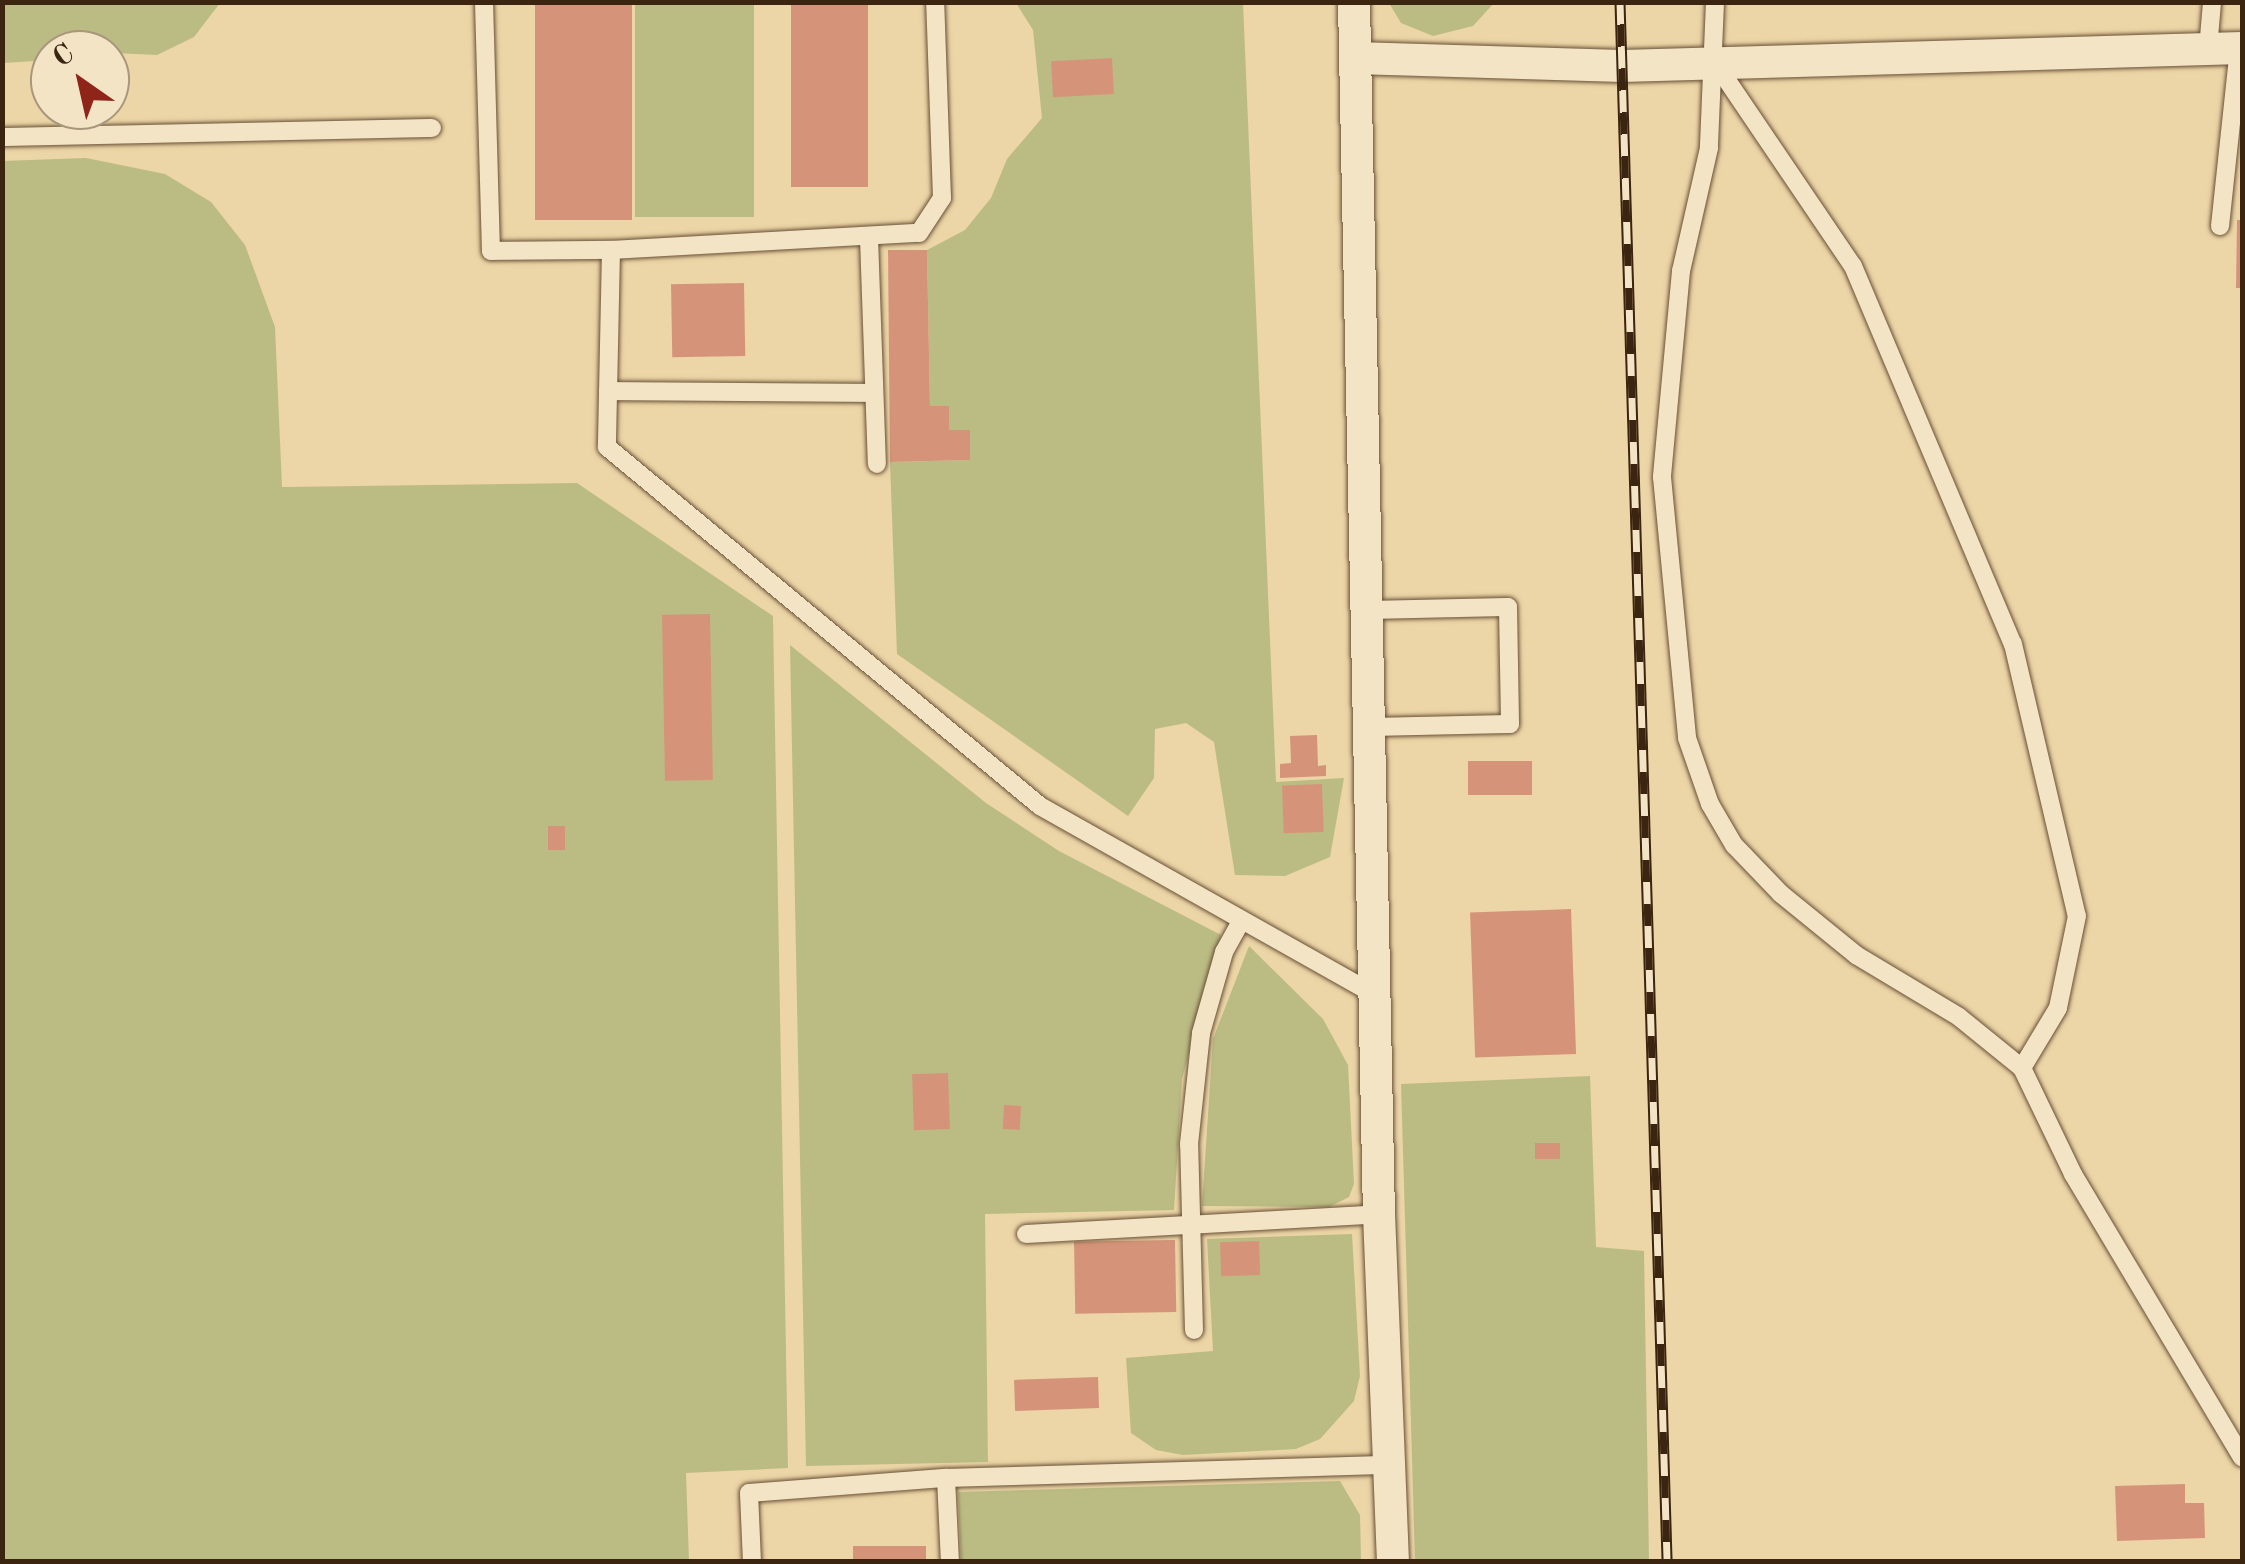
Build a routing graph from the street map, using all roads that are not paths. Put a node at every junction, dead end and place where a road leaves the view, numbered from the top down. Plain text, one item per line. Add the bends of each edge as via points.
1 (484, 2) edge
2 (935, 2) edge
3 (1354, 2) edge
4 (1714, 2) edge
5 (2212, 2) edge
6 (2230, 48) edge
7 (1355, 58) junction
8 (1716, 64) junction
9 (432, 128) dead end
10 (2, 137) edge
11 (2220, 226) dead end
12 (868, 238) junction
13 (611, 250) junction
14 (608, 391) junction
15 (873, 394) junction
16 (877, 464) dead end
17 (1366, 610) junction
18 (1369, 727) junction
19 (1241, 921) junction
20 (1377, 996) junction
21 (2022, 1068) junction
22 (1379, 1214) junction
23 (1188, 1222) junction
24 (1026, 1234) dead end
25 (1194, 1330) dead end
26 (2242, 1458) edge
27 (1390, 1464) junction
28 (946, 1478) junction
29 (752, 1562) edge
30 (950, 1562) edge
31 (1393, 1562) edge

1 - 13 lane via 490,251
2 - 12 lane via 942,198 919,234
3 - 7 street
4 - 8 lane
5 - 6 lane
6 - 8 street
6 - 11 lane
7 - 8 street
7 - 17 street
8 - 21 lane via 1853,266 2013,644 2078,916 2058,1008
8 - 21 lane via 1709,148 1681,271 1662,476 1687,738 1710,804 1734,845 1781,894
9 - 10 lane
12 - 13 lane
12 - 15 lane
13 - 14 lane
14 - 15 lane
14 - 19 lane via 606,446 1040,806
15 - 16 lane
17 - 18 street
17 - 18 lane via 1508,608 1510,724
18 - 20 street
19 - 20 lane
19 - 23 lane via 1224,952 1201,1033
20 - 22 street
21 - 26 lane via 2073,1174
22 - 23 lane
22 - 27 street
23 - 24 lane
23 - 25 lane
27 - 28 lane
27 - 31 street
28 - 29 lane via 749,1493
28 - 30 lane

